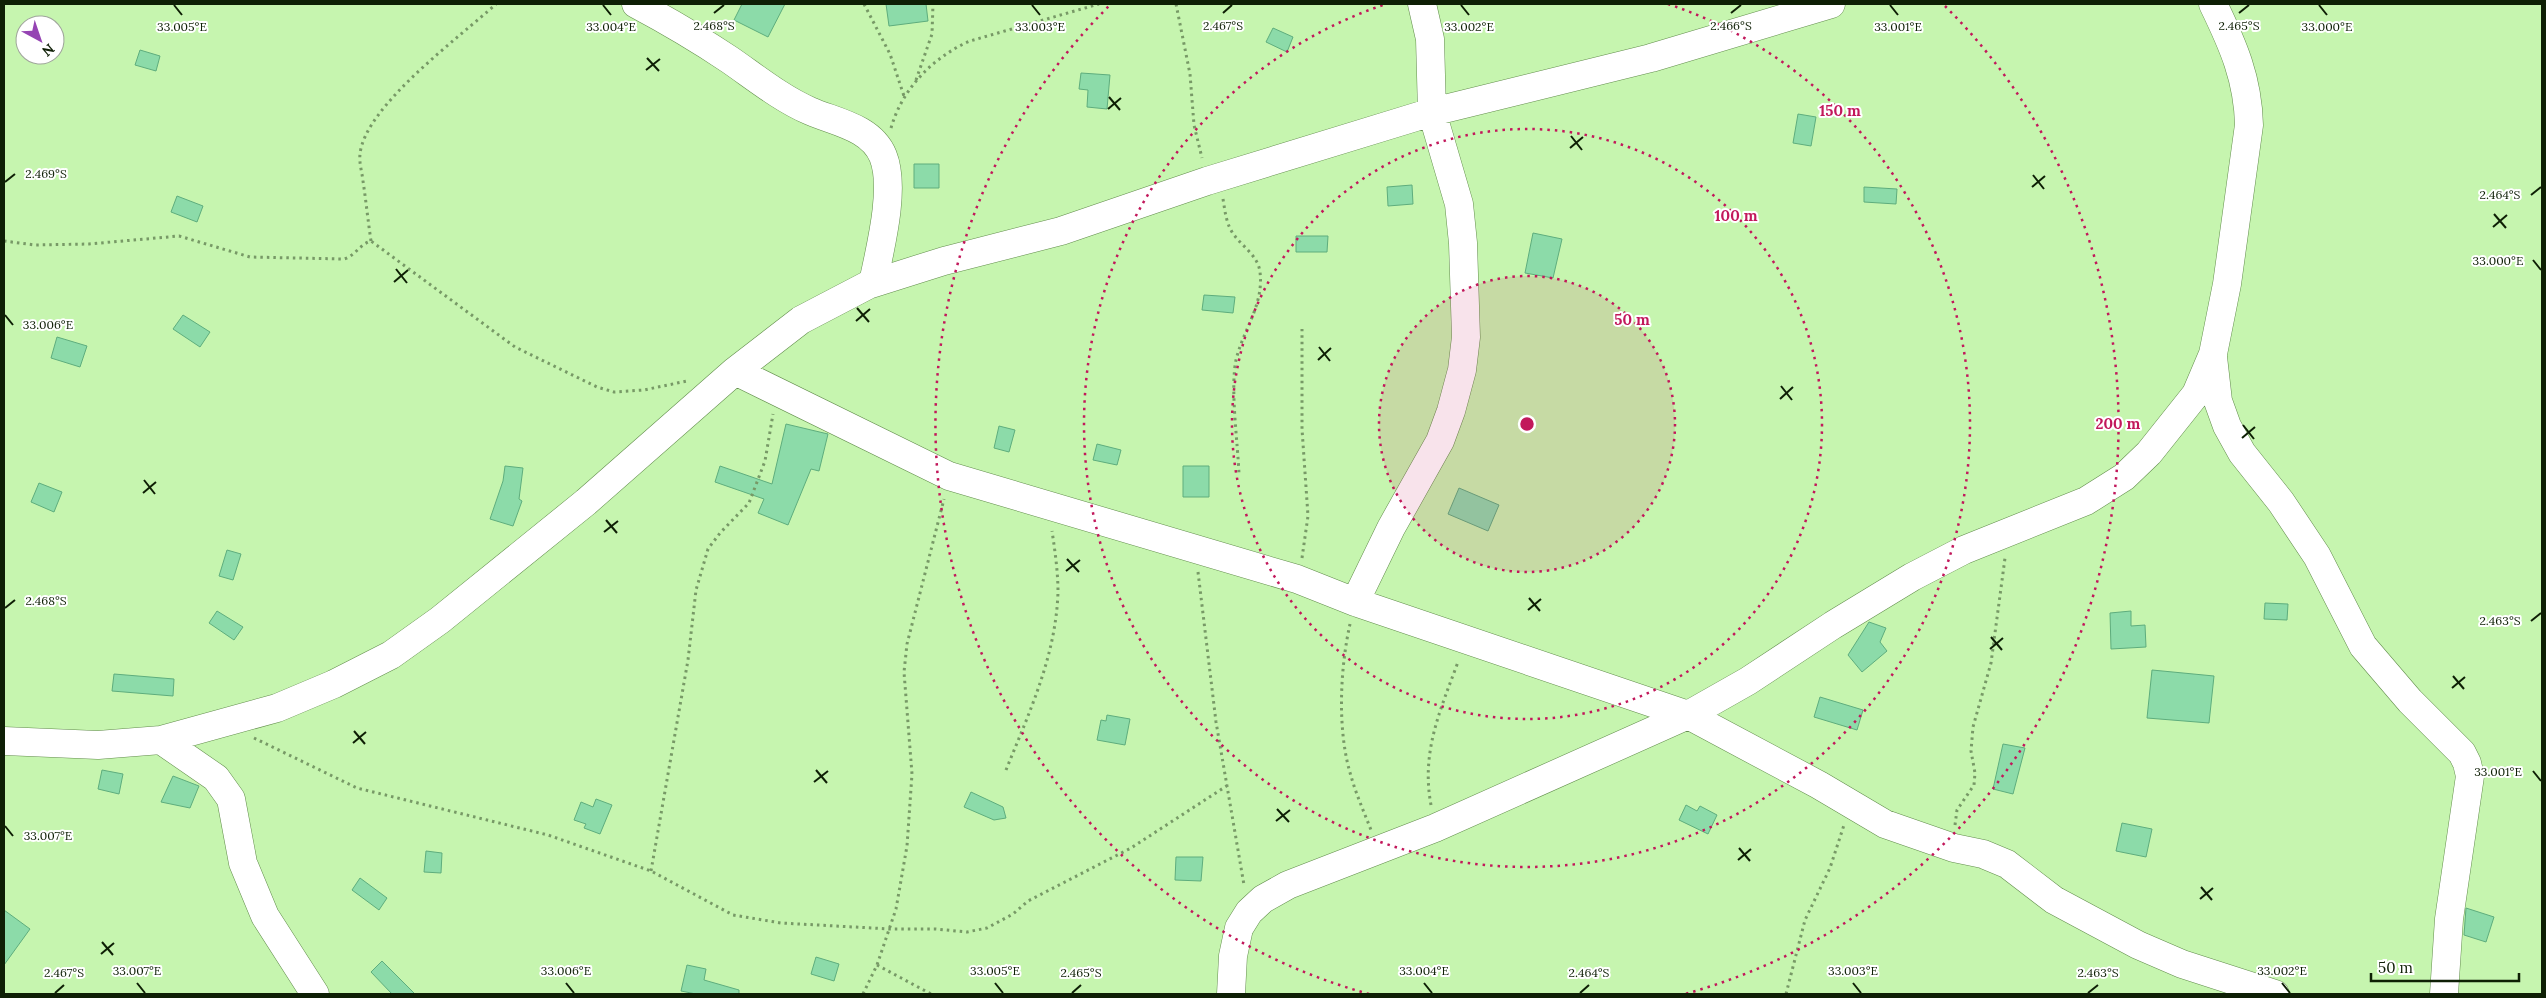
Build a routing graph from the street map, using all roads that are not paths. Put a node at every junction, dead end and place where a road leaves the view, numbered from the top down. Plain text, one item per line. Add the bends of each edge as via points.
1 (636, 4) edge
2 (1422, 4) edge
3 (1832, 4) edge
4 (2213, 4) edge
5 (1432, 112) junction
6 (873, 283) junction
7 (2213, 354) junction
8 (729, 376) junction
9 (1355, 602) junction
10 (1688, 715) junction
11 (161, 740) junction
12 (4, 741) edge
13 (314, 994) edge
14 (1231, 994) edge
15 (2275, 994) edge
16 (2444, 994) edge

1 - 6 street via 686,31 809,111 862,132 872,140 883,156 886,178 886,222
2 - 5 street via 1430,39
3 - 5 street via 1651,58
4 - 7 street via 2233,44 2249,99 2227,284
5 - 6 street via 1214,178 1060,232 944,261
5 - 9 street via 1459,204 1466,293 1462,370 1440,441 1391,528
6 - 8 street via 801,320
7 - 10 street via 2196,394 2149,453 2124,477 2086,500 1964,550 1912,577 1748,681
7 - 16 street via 2218,402 2242,453 2281,502 2317,556 2363,646 2467,763 2470,776 2449,919
8 - 9 street via 776,391 949,476 1297,579
8 - 11 street via 586,502 398,650 334,684 277,708
9 - 10 street
10 - 14 street via 1435,828 1288,885 1263,899 1239,928 1233,956
10 - 15 street via 1885,824 2007,864 2054,900 2138,945 2182,964
11 - 12 street via 98,745
11 - 13 street via 216,778 231,799 243,863 261,907

